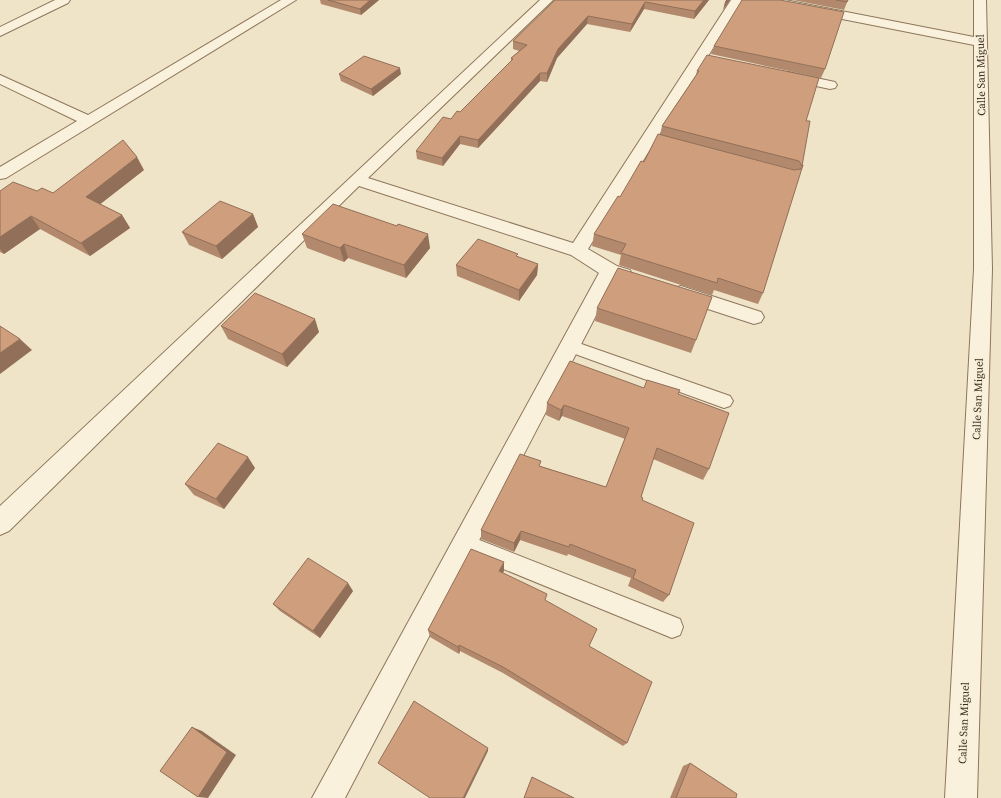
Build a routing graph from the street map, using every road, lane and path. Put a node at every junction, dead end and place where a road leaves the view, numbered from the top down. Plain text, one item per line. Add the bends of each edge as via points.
1 (64, 0) edge
2 (290, 0) edge
3 (547, 0) edge
4 (737, 0) edge
5 (766, 0) edge
6 (980, 0) edge
7 (0, 32) edge
8 (981, 42) junction
9 (701, 57) junction
10 (716, 60) edge
11 (777, 74) edge
12 (0, 79) edge
13 (830, 85) dead end
14 (88, 121) junction
15 (0, 174) edge
16 (356, 180) junction
17 (577, 251) junction
18 (610, 271) junction
19 (640, 280) edge
20 (663, 288) edge
21 (754, 317) dead end
22 (570, 346) junction
23 (724, 401) dead end
24 (0, 523) edge
25 (464, 543) junction
26 (672, 627) dead end
27 (328, 798) edge
28 (961, 798) edge

1 - 7 street
2 - 14 street
3 - 16 street
4 - 9 street
5 - 8 street
6 - 8 street, Calle San Miguel
8 - 28 street, Calle San Miguel via 983,268
9 - 10 street
9 - 17 street via 657,140
11 - 13 street
12 - 14 street
14 - 15 street
16 - 17 street
16 - 24 street
17 - 18 street
18 - 19 street
18 - 22 street
20 - 21 street
22 - 23 lane
22 - 25 street
25 - 26 lane
25 - 27 street

